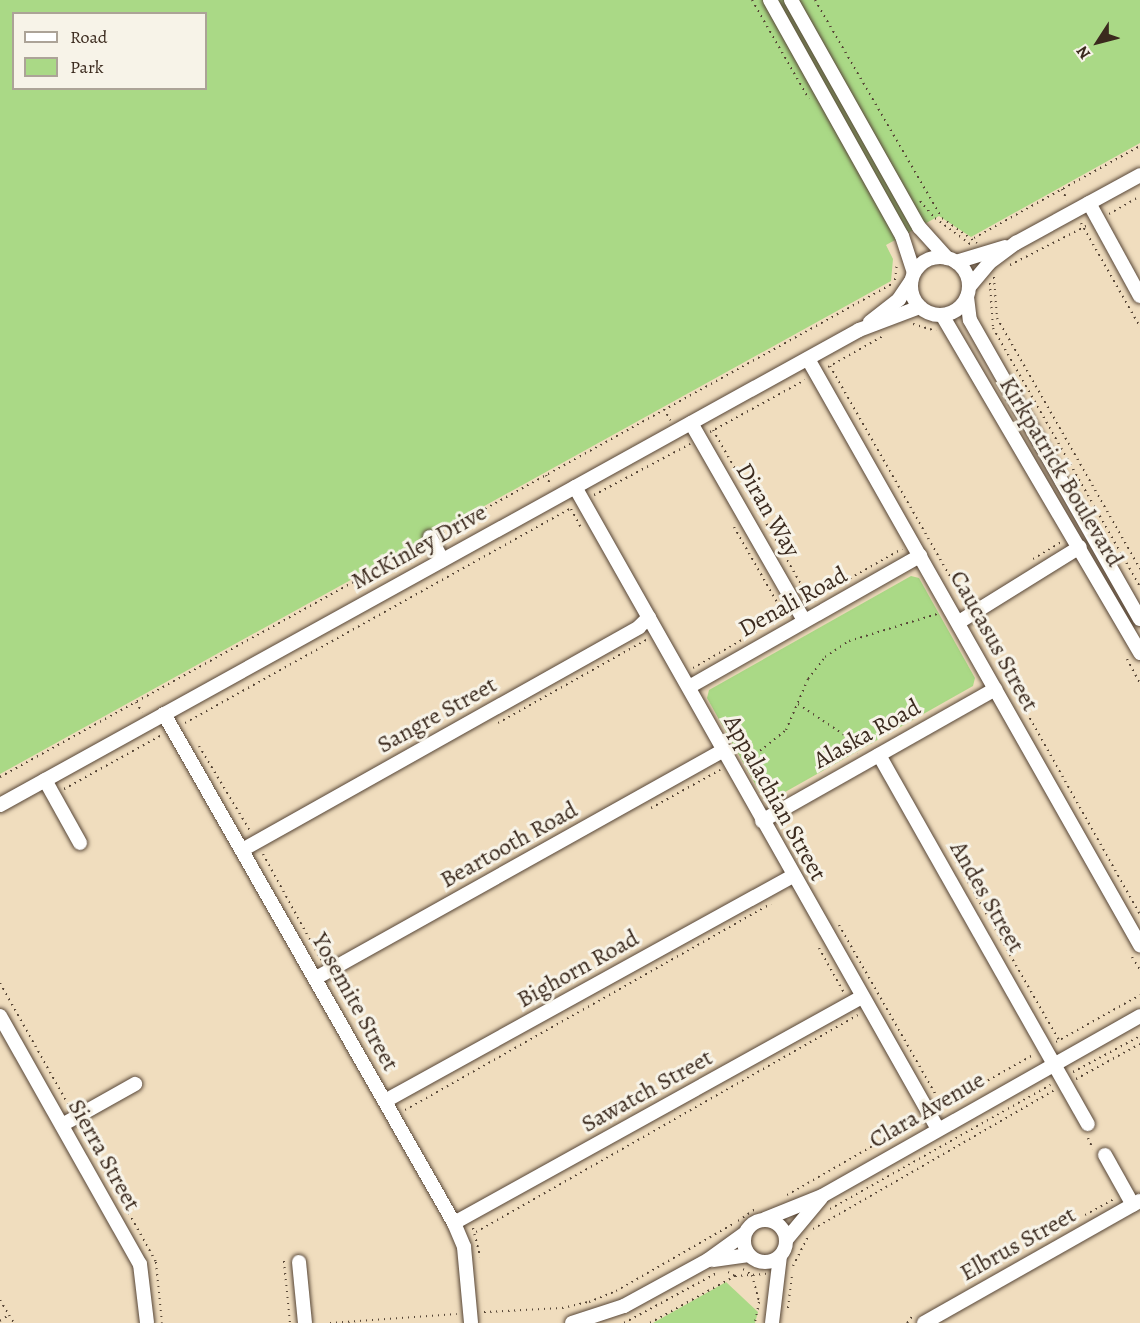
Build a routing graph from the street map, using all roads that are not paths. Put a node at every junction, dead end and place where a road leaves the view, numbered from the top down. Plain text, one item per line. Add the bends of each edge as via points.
1 (770, 0) edge
2 (791, 0) edge
3 (1140, 175) edge
4 (1089, 203) junction
5 (1016, 243) junction
6 (952, 260) junction
7 (912, 277) junction
8 (968, 292) junction
9 (1140, 296) edge
10 (920, 307) junction
11 (942, 315) junction
12 (859, 330) junction
13 (808, 359) junction
14 (691, 423) junction
15 (575, 487) junction
16 (430, 538) road end
17 (1074, 550) junction
18 (920, 556) junction
19 (442, 560) junction
20 (804, 610) junction
21 (649, 617) junction
22 (1140, 619) edge
23 (959, 622) junction
24 (1140, 653) edge
25 (689, 687) junction
26 (995, 689) junction
27 (164, 714) junction
28 (718, 754) junction
29 (879, 755) junction
30 (45, 780) junction
31 (0, 805) edge
32 (762, 821) junction
33 (80, 843) dead end
34 (244, 849) junction
35 (792, 876) junction
36 (1140, 945) edge
37 (316, 978) junction
38 (857, 1001) junction
39 (0, 1016) edge
40 (1140, 1016) edge
41 (1054, 1063) junction
42 (135, 1084) dead end
43 (385, 1101) junction
44 (1088, 1124) road end
45 (62, 1125) junction
46 (938, 1129) junction
47 (1105, 1155) road end
48 (822, 1196) junction
49 (1137, 1203) edge
50 (765, 1219) junction
51 (454, 1223) junction
52 (744, 1234) junction
53 (786, 1240) junction
54 (745, 1254) junction
55 (780, 1257) junction
56 (299, 1262) dead end
57 (774, 1291) junction
58 (466, 1317) edge
59 (147, 1323) edge
60 (304, 1323) edge
61 (572, 1323) edge
62 (772, 1323) edge
63 (924, 1323) edge

1 - 7 street via 902,236
2 - 6 street via 919,227
3 - 4 street
4 - 5 street
4 - 9 street
5 - 6 street
5 - 8 street via 984,268
6 - 7 street via 928,259
6 - 8 street via 968,278
7 - 10 street via 911,291
7 - 12 street, McKinley Drive via 899,299
8 - 11 street via 955,310
8 - 22 street, Kirkpatrick Boulevard via 970,320
10 - 11 street
10 - 12 street, McKinley Drive
11 - 17 street, Kirkpatrick Boulevard
12 - 13 street, McKinley Drive
13 - 14 street, McKinley Drive
13 - 18 street, Caucasus Street via 811,377
14 - 15 street, McKinley Drive
14 - 20 street, Diran Way
15 - 19 street, McKinley Drive
15 - 21 street, Appalachian Street
16 - 19 street
17 - 23 street
17 - 24 street, Kirkpatrick Boulevard
18 - 20 street, Denali Road
18 - 23 street, Caucasus Street
19 - 27 street, McKinley Drive
20 - 25 street, Denali Road
21 - 25 street, Appalachian Street
21 - 34 street, Sangre Street via 639,627
23 - 26 street, Caucasus Street
25 - 28 street, Appalachian Street
26 - 29 street, Alaska Road
26 - 36 street, Caucasus Street
27 - 30 street, McKinley Drive
27 - 34 street, Yosemite Street via 166,733
28 - 32 street, Appalachian Street
28 - 37 street, Beartooth Road
29 - 32 street, Alaska Road
29 - 41 street, Andes Street
30 - 31 street, McKinley Drive
30 - 33 street
32 - 35 street, Appalachian Street
34 - 37 street, Yosemite Street
35 - 38 street, Appalachian Street
35 - 43 street, Bighorn Road
37 - 43 street, Yosemite Street
38 - 46 street, Appalachian Street
38 - 51 street, Sawatch Street
39 - 45 street, Sierra Street
40 - 41 street, Clara Avenue
41 - 44 street
41 - 46 street, Clara Avenue
42 - 45 street
43 - 51 street, Yosemite Street
45 - 59 street, Sierra Street via 140,1264
46 - 48 street, Clara Avenue
47 - 49 street, Elbrus Street
48 - 50 street, Clara Avenue
48 - 53 street, Clara Avenue
49 - 63 street, Elbrus Street
50 - 52 street, Clara Avenue via 752,1223
50 - 53 street via 782,1228
51 - 58 street, Yosemite Street via 464,1247
52 - 54 street
52 - 54 street
53 - 55 street, Clara Avenue
54 - 55 street
54 - 57 street
54 - 61 street via 708,1260 624,1306
55 - 57 street, Clara Avenue
56 - 60 street
57 - 62 street, Clara Avenue

